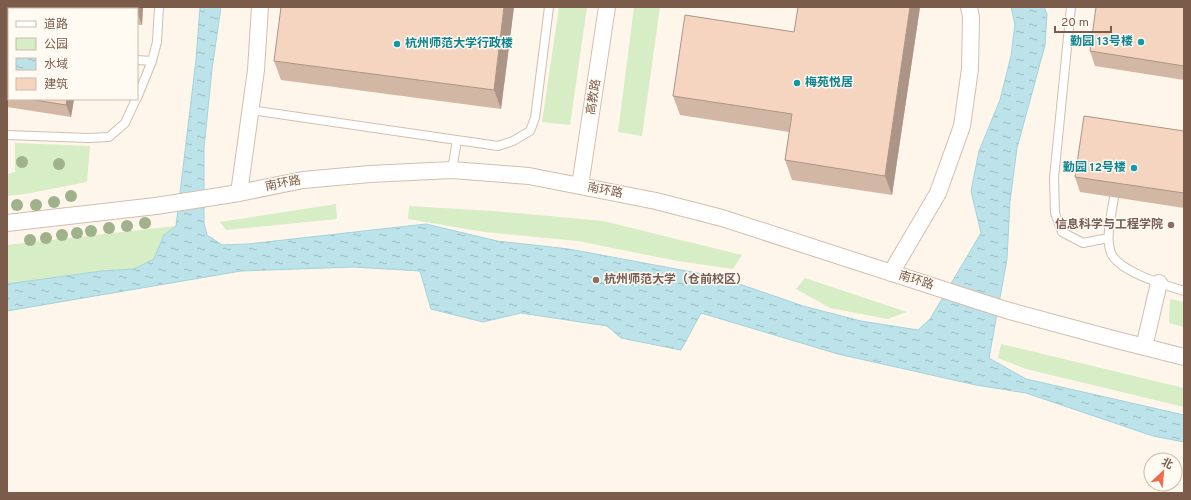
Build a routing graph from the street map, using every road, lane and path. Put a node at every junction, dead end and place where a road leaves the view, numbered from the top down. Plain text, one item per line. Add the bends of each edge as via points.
1 (159, 7) edge
2 (260, 7) edge
3 (549, 7) edge
4 (608, 7) edge
5 (969, 7) edge
6 (1071, 7) edge
7 (138, 60) edge
8 (152, 61) junction
9 (138, 96) edge
10 (136, 100) edge
11 (251, 110) junction
12 (7, 135) edge
13 (457, 140) junction
14 (452, 170) junction
15 (580, 186) junction
16 (233, 194) junction
17 (1114, 197) edge
18 (7, 223) edge
19 (1108, 238) junction
20 (891, 273) junction
21 (1159, 283) junction
22 (1184, 291) edge
23 (1144, 347) junction
24 (1184, 357) edge

1 - 8 lane via 157,42
2 - 11 street
3 - 13 lane via 535,118 530,131 513,142 498,146
4 - 15 street, 高教路
5 - 20 street via 972,18 970,69 962,126 938,193
6 - 19 lane via 1054,178 1055,213 1062,232 1083,244
7 - 8 lane
8 - 9 lane
10 - 12 lane via 124,123 109,136 88,138
11 - 13 lane
11 - 16 street
13 - 14 lane
14 - 15 street, 南环路 via 529,176
14 - 16 street, 南环路 via 303,180
15 - 20 street, 南环路 via 656,201 722,218
16 - 18 street, 南环路 via 156,206
17 - 19 lane
19 - 21 lane via 1111,253 1123,267
20 - 23 street, 南环路 via 1006,310
21 - 22 lane
21 - 23 street
23 - 24 street, 南环路

